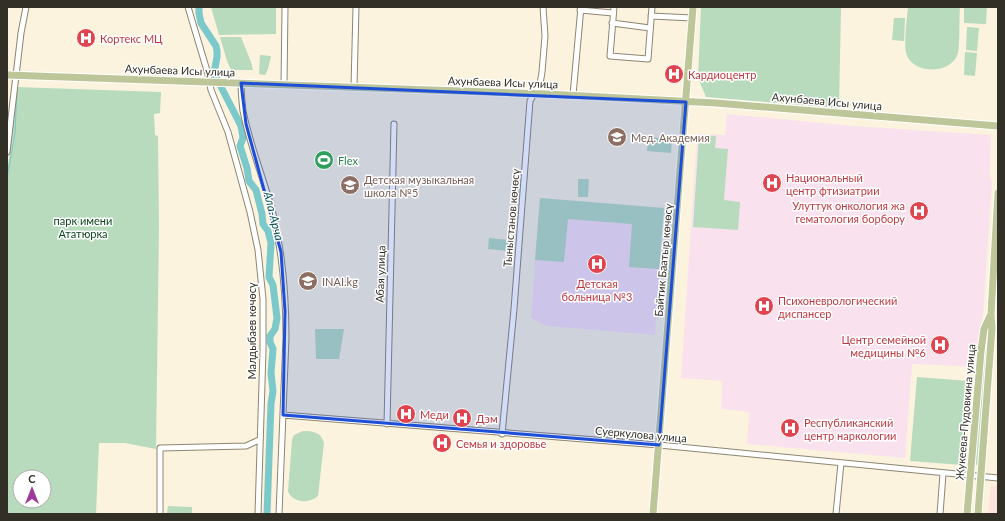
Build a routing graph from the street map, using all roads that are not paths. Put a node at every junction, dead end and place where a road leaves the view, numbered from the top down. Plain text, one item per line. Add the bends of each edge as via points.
1 (26, 7) edge
2 (188, 7) edge
3 (286, 7) edge
4 (356, 7) edge
5 (543, 7) edge
6 (614, 7) edge
7 (652, 7) edge
8 (693, 7) edge
9 (581, 9) edge
10 (613, 13) junction
11 (651, 16) junction
12 (692, 18) junction
13 (612, 23) junction
14 (650, 28) junction
15 (7, 75) edge
16 (17, 75) junction
17 (212, 82) junction
18 (237, 83) junction
19 (284, 85) junction
20 (354, 87) junction
21 (534, 94) junction
22 (574, 95) junction
23 (686, 102) junction
24 (394, 124) dead end
25 (998, 126) edge
26 (7, 152) edge
27 (998, 193) edge
28 (996, 251) edge
29 (991, 314) junction
30 (998, 323) edge
31 (282, 415) junction
32 (387, 424) junction
33 (502, 434) junction
34 (260, 440) junction
35 (659, 445) junction
36 (841, 463) junction
37 (943, 474) junction
38 (970, 476) junction
39 (982, 477) junction
40 (998, 478) edge
41 (160, 514) edge
42 (258, 514) edge
43 (279, 514) edge
44 (653, 514) edge
45 (836, 514) edge
46 (940, 514) edge
47 (967, 514) edge
48 (978, 514) edge

1 - 16 street
2 - 17 street, Малдыбаев көчөсү
3 - 19 street
4 - 20 street
5 - 21 street, Тыныстанов көчөсү via 544,53 540,84
6 - 10 street
7 - 11 street
8 - 12 main road, Байтик Баатыр көчөсү
9 - 10 street
9 - 22 street
10 - 13 street
11 - 12 street
11 - 14 street
12 - 23 main road, Байтик Баатыр көчөсү
13 - 14 street
13 - 14 street via 610,56 648,59
15 - 16 main road, Ахунбаева Исы улица
16 - 17 main road, Ахунбаева Исы улица
16 - 26 street
17 - 18 main road, Ахунбаева Исы улица
17 - 34 street, Малдыбаев көчөсү via 211,90 228,132 258,250 263,306
18 - 19 main road, Ахунбаева Исы улица
18 - 31 street via 273,212 281,252 286,311
19 - 20 main road, Ахунбаева Исы улица
20 - 21 main road, Ахунбаева Исы улица
21 - 22 main road, Ахунбаева Исы улица
21 - 33 street, Тыныстанов көчөсү via 530,101 512,339
22 - 23 main road, Ахунбаева Исы улица
23 - 25 main road, Ахунбаева Исы улица
23 - 35 main road, Байтик Баатыр көчөсү
24 - 32 street, Абая улица
27 - 28 main road, Жукеева-Пудовкина улица
28 - 29 main road, Жукеева-Пудовкина улица
29 - 30 main road
29 - 38 main road, Жукеева-Пудовкина улица via 984,329 981,351
29 - 39 main road, Жукеева-Пудовкина улица
31 - 32 street, Суеркулова улица
31 - 43 street
32 - 33 street, Суеркулова улица
33 - 35 street, Суеркулова улица
34 - 41 street via 246,446 160,448
34 - 42 street, Малдыбаев көчөсү
35 - 36 street, Суеркулова улица
35 - 44 main road, Байтик Баатыр көчөсү
36 - 37 street, Суеркулова улица
36 - 45 street
37 - 38 street, Суеркулова улица
37 - 46 street
38 - 39 street, Суеркулова улица
38 - 47 main road, Жукеева-Пудовкина улица
39 - 40 street, Суеркулова улица
39 - 48 main road, Жукеева-Пудовкина улица

